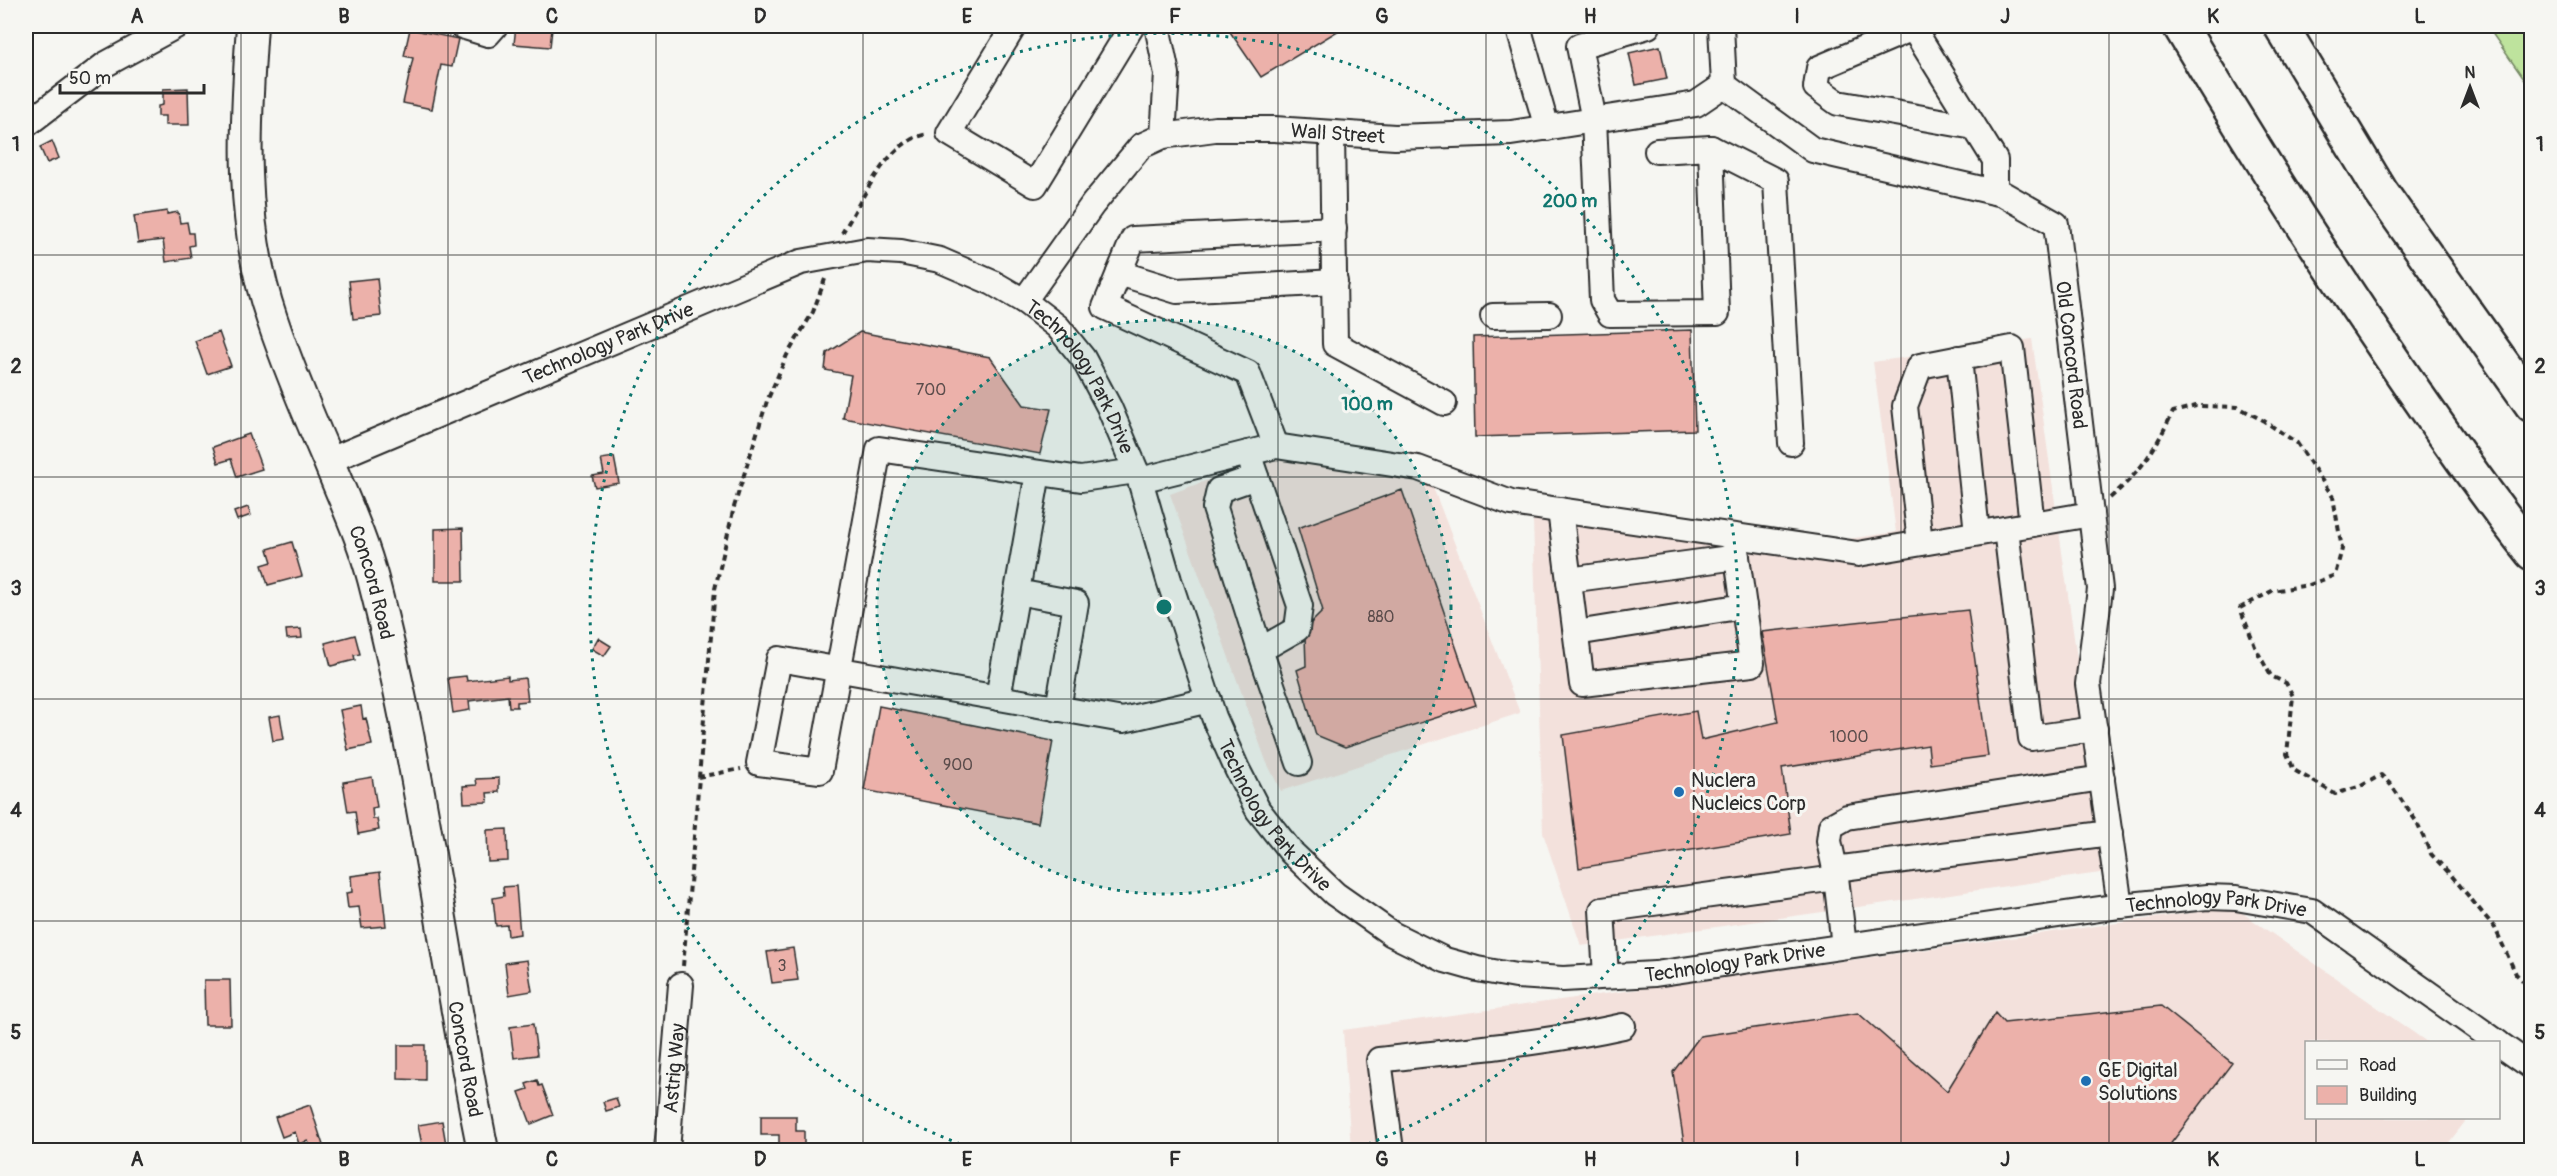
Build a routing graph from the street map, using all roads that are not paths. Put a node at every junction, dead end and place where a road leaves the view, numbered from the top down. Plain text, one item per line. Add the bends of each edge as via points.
1 (176, 26) edge
2 (252, 26) edge
3 (462, 26) edge
4 (495, 26) edge
5 (1014, 26) edge
6 (1132, 26) edge
7 (1157, 26) edge
8 (1518, 26) edge
9 (1648, 26) edge
10 (1720, 26) edge
11 (2180, 26) edge
12 (2281, 26) edge
13 (1724, 85) junction
14 (1594, 120) junction
15 (26, 125) edge
16 (1974, 127) junction
17 (1547, 128) junction
18 (1332, 133) junction
19 (1163, 136) junction
20 (1711, 148) junction
21 (1657, 151) dead end
22 (1995, 192) junction
23 (1334, 229) junction
24 (1119, 273) junction
25 (1335, 282) junction
26 (1024, 301) junction
27 (1549, 315) dead end
28 (1493, 316) dead end
29 (1959, 358) junction
30 (1444, 403) dead end
31 (2532, 405) edge
32 (1791, 443) dead end
33 (1276, 446) junction
34 (1248, 453) junction
35 (328, 461) junction
36 (1038, 473) junction
37 (1138, 476) junction
38 (1256, 477) junction
39 (1560, 510) junction
40 (2091, 514) junction
41 (2032, 524) junction
42 (2006, 529) junction
43 (1977, 533) junction
44 (1920, 543) junction
45 (1736, 546) junction
46 (2532, 553) edge
47 (1569, 580) junction
48 (1017, 592) junction
49 (1744, 606) junction
50 (1576, 633) junction
51 (1260, 650) junction
52 (838, 670) junction
53 (998, 698) junction
54 (1209, 700) junction
55 (1058, 709) junction
56 (2095, 729) junction
57 (1299, 763) dead end
58 (2102, 778) junction
59 (2110, 832) junction
60 (1836, 874) junction
61 (2121, 906) junction
62 (1844, 946) junction
63 (1606, 976) junction
64 (681, 985) road end
65 (1623, 1026) dead end
66 (2495, 1041) edge
67 (2500, 1044) edge
68 (2532, 1067) edge
69 (483, 1150) edge
70 (667, 1150) edge
71 (1391, 1150) edge

1 - 15 street via 106,64
2 - 35 main road, Concord Road via 245,158 257,265 271,318
3 - 4 street via 488,34
5 - 6 street via 948,133 1035,185
7 - 19 street via 1167,74
8 - 17 street
9 - 14 street via 1579,46
10 - 13 street
11 - 46 highway via 2336,277
12 - 31 highway via 2381,192
13 - 14 street, Wall Street via 1696,104
13 - 22 street, Old Concord Road via 1813,150
14 - 17 street, Wall Street
14 - 20 street via 1602,300 1610,314 1717,313
16 - 16 street via 1913,28 1819,69 1816,87 1838,103
16 - 22 street via 1995,160
17 - 18 street, Wall Street via 1395,137
18 - 19 street, Wall Street via 1215,129
18 - 23 street
19 - 26 street, Wall Street via 1141,146 1093,204
20 - 21 street
20 - 32 street via 1776,181
22 - 40 street, Old Concord Road via 2056,224
23 - 24 street via 1133,239
23 - 25 street
24 - 25 street via 1177,291
24 - 33 street via 1105,307 1248,373
25 - 30 street via 1335,344
26 - 35 street, Technology Park Drive via 940,260 901,252 867,250 801,261
26 - 37 street, Technology Park Drive via 1058,327 1083,358
27 - 28 street
29 - 41 street via 2012,348
29 - 43 street
29 - 44 street via 1920,366 1905,406
33 - 34 street
33 - 39 street via 1418,468 1511,503
34 - 37 street
34 - 38 street
35 - 69 main road, Concord Road via 357,527 401,697
36 - 37 street via 1081,479
36 - 48 street
36 - 52 street via 879,449
37 - 54 street, Technology Park Drive
38 - 51 street via 1300,606 1297,629
38 - 51 street via 1219,490 1215,508
39 - 45 street
39 - 47 street
40 - 41 street
40 - 56 street, Old Concord Road via 2100,590 2088,684
41 - 42 street
42 - 43 street
42 - 56 street via 2031,738
43 - 44 street
44 - 45 street via 1858,554
45 - 47 street
45 - 49 street
47 - 50 street
48 - 53 street
48 - 55 street via 1076,603
49 - 50 street
49 - 50 street via 1752,664 1582,684
51 - 57 street
52 - 52 street via 820,771 759,763 779,659
52 - 53 street
53 - 55 street
54 - 55 street via 1123,720
54 - 63 street, Technology Park Drive via 1258,810 1291,852 1335,894 1373,921 1445,960 1477,969 1563,979
56 - 58 street, Old Concord Road
58 - 59 street, Old Concord Road
58 - 60 street via 1847,817 1831,826 1829,841
59 - 60 street
59 - 61 street, Old Concord Road
60 - 62 street
60 - 63 street via 1602,910
61 - 62 street, Technology Park Drive
61 - 66 street, Technology Park Drive via 2207,897 2312,911
62 - 63 street, Technology Park Drive via 1655,974
64 - 70 street, Astrig Way
65 - 71 street via 1508,1047 1379,1060
67 - 68 street, Technology Park Drive

